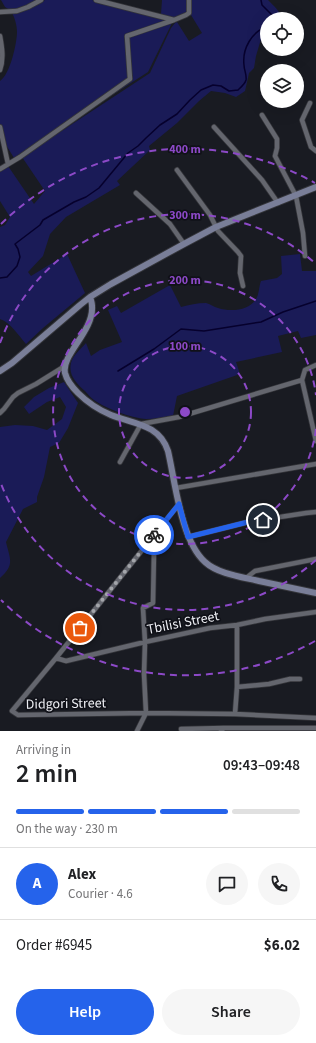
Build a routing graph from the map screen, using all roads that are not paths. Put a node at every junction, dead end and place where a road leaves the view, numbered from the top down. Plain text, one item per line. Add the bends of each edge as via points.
1 (41, 0) edge
2 (96, 0) edge
3 (189, 0) edge
4 (0, 12) edge
5 (174, 20) junction
6 (0, 36) edge
7 (0, 70) edge
8 (310, 103) dead end
9 (262, 115) dead end
10 (0, 127) edge
11 (214, 127) dead end
12 (316, 151) edge
13 (8, 164) junction
14 (0, 169) edge
15 (177, 170) dead end
16 (316, 188) edge
17 (136, 193) dead end
18 (296, 196) junction
19 (278, 203) junction
20 (216, 227) junction
21 (184, 244) junction
22 (305, 256) dead end
23 (243, 286) dead end
24 (90, 297) junction
25 (316, 365) edge
26 (65, 366) junction
27 (0, 370) edge
28 (302, 380) junction
29 (0, 413) edge
30 (141, 424) junction
31 (316, 441) edge
32 (120, 462) dead end
33 (316, 464) edge
34 (176, 488) junction
35 (179, 504) junction
36 (316, 512) edge
37 (188, 537) junction
38 (147, 544) junction
39 (316, 559) edge
40 (246, 578) junction
41 (316, 593) edge
42 (316, 612) edge
43 (237, 625) junction
44 (144, 642) junction
45 (56, 658) junction
46 (300, 679) dead end
47 (237, 687) junction
48 (146, 713) junction
49 (235, 714) junction
50 (316, 718) edge
51 (316, 728) edge
52 (181, 729) dead end
53 (222, 730) edge
54 (138, 731) edge

1 - 4 street via 17,11
2 - 5 street
3 - 5 street via 188,14
5 - 13 street via 127,36 130,79
6 - 7 street
8 - 12 street via 302,120 311,147
9 - 18 street via 277,139 275,156
10 - 13 street
11 - 19 street via 262,180
13 - 14 street
15 - 20 street
16 - 18 street
17 - 21 street via 170,224
18 - 19 street
18 - 22 street via 304,233
19 - 20 street
20 - 21 street
20 - 23 street via 241,256 240,273
21 - 24 street
24 - 26 street via 92,312 89,322
24 - 27 street via 12,363
25 - 28 street via 305,370
26 - 29 street via 18,393
26 - 30 street via 67,379 94,407
28 - 30 street via 179,417
28 - 31 street
30 - 32 street
30 - 34 street via 157,433 166,444
33 - 34 street
34 - 35 street
35 - 37 street
35 - 38 street, Didgori Street
36 - 37 street via 248,522
37 - 40 street via 204,562 211,567
38 - 44 street via 154,551 153,603 143,608
38 - 45 street, Didgori Street
39 - 40 street via 255,572
40 - 41 street
42 - 43 street, Tbilisi Street
43 - 44 street, Tbilisi Street
43 - 47 street
44 - 45 street, Tbilisi Street via 66,661
44 - 48 street
45 - 48 street, Didgori Street via 12,712 18,716
46 - 47 street via 290,678 269,684
47 - 49 street
48 - 49 street, Didgori Street
48 - 54 street
49 - 50 street, Didgori Street
51 - 53 street
52 - 53 street

